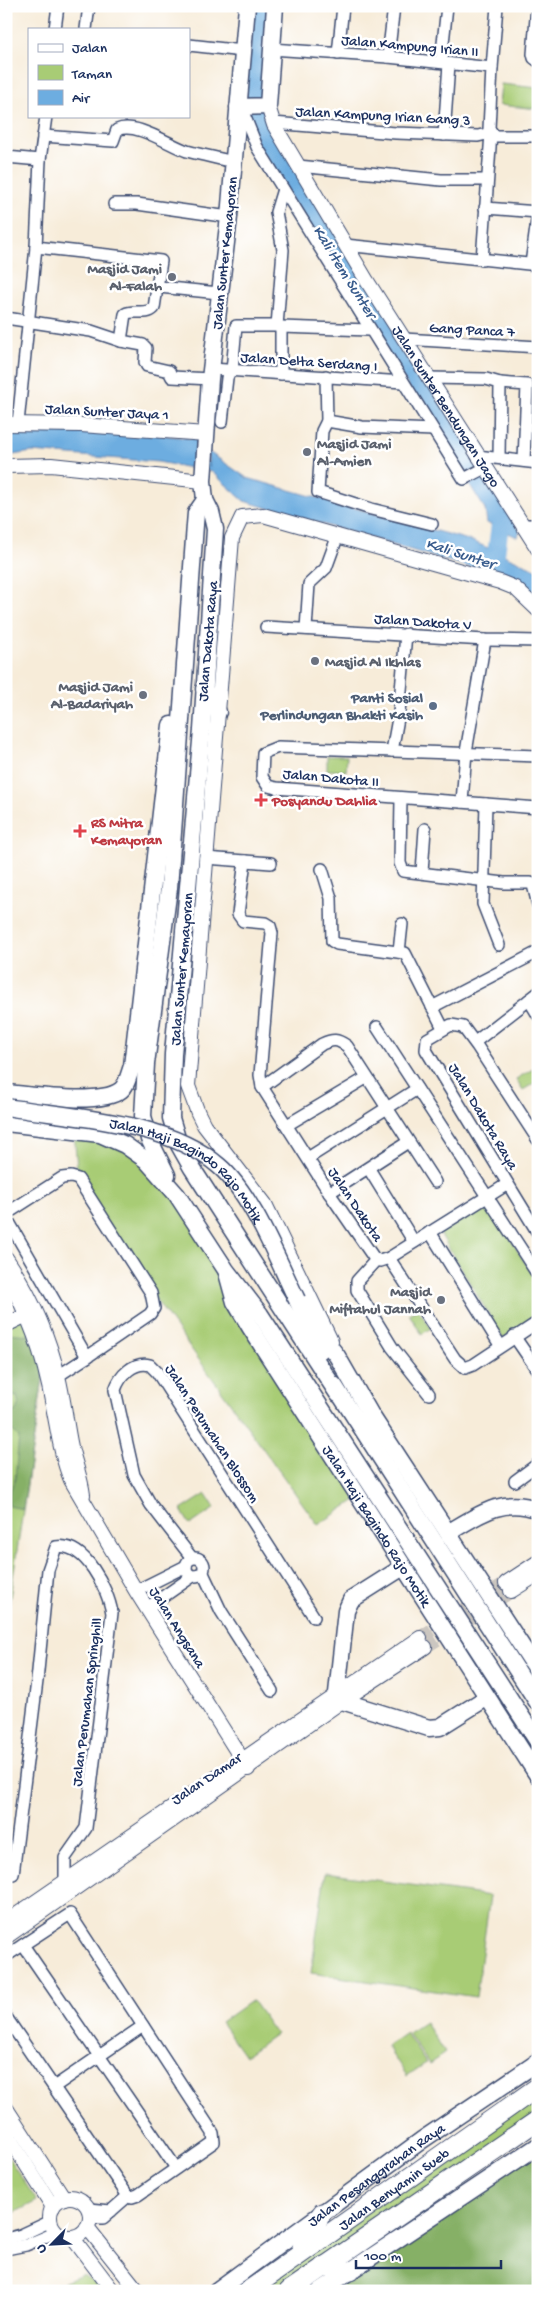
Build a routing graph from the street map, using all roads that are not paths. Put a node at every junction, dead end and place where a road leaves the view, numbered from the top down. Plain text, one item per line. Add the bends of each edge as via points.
1 (58, 6) edge
2 (89, 6) edge
3 (247, 6) edge
4 (275, 6) edge
5 (343, 6) edge
6 (394, 6) edge
7 (447, 6) edge
8 (497, 6) edge
9 (538, 6) edge
10 (55, 28) edge
11 (86, 28) edge
12 (190, 45) edge
13 (271, 49) junction
14 (243, 51) junction
15 (338, 54) junction
16 (388, 57) junction
17 (538, 61) edge
18 (445, 63) junction
19 (492, 68) junction
20 (267, 106) junction
21 (240, 107) junction
22 (46, 118) edge
23 (128, 122) edge
24 (273, 123) junction
25 (491, 133) junction
26 (444, 135) junction
27 (44, 136) junction
28 (538, 136) edge
29 (6, 157) edge
30 (40, 160) junction
31 (233, 162) junction
32 (298, 166) junction
33 (487, 180) junction
34 (283, 190) junction
35 (114, 204) dead end
36 (485, 208) junction
37 (538, 212) edge
38 (229, 217) junction
39 (36, 247) junction
40 (346, 247) junction
41 (482, 260) junction
42 (534, 264) edge
43 (158, 287) junction
44 (219, 292) junction
45 (6, 318) edge
46 (28, 321) junction
47 (279, 327) junction
48 (369, 330) junction
49 (404, 340) junction
50 (121, 341) junction
51 (538, 347) edge
52 (232, 371) junction
53 (211, 374) junction
54 (282, 374) junction
55 (326, 376) junction
56 (428, 378) junction
57 (403, 382) junction
58 (500, 383) junction
59 (327, 421) junction
60 (222, 422) dead end
61 (12, 423) edge
62 (434, 430) junction
63 (206, 438) junction
64 (498, 458) junction
65 (524, 461) junction
66 (538, 463) edge
67 (482, 464) junction
68 (6, 466) edge
69 (203, 476) junction
70 (205, 500) junction
71 (432, 524) dead end
72 (195, 525) junction
73 (522, 525) junction
74 (538, 525) edge
75 (338, 535) junction
76 (538, 550) edge
77 (189, 607) junction
78 (210, 608) junction
79 (538, 610) edge
80 (266, 627) dead end
81 (306, 629) junction
82 (406, 634) junction
83 (485, 640) junction
84 (538, 641) edge
85 (204, 689) junction
86 (179, 702) junction
87 (218, 712) junction
88 (392, 751) junction
89 (466, 752) junction
90 (538, 756) edge
91 (401, 798) junction
92 (462, 802) junction
93 (486, 804) junction
94 (538, 808) edge
95 (425, 829) dead end
96 (206, 858) junction
97 (245, 861) junction
98 (271, 863) dead end
99 (322, 869) dead end
100 (154, 872) junction
101 (422, 872) junction
102 (484, 880) junction
103 (170, 888) junction
104 (195, 897) junction
105 (538, 905) edge
106 (402, 924) dead end
107 (499, 944) dead end
108 (399, 952) junction
109 (538, 952) edge
110 (161, 967) junction
111 (181, 968) junction
112 (533, 997) edge
113 (432, 1007) junction
114 (538, 1015) edge
115 (152, 1026) junction
116 (377, 1027) dead end
117 (443, 1028) junction
118 (135, 1037) junction
119 (474, 1042) junction
120 (366, 1078) junction
121 (127, 1081) junction
122 (188, 1086) joint
123 (262, 1087) junction
124 (146, 1088) junction
125 (417, 1089) junction
126 (6, 1093) edge
127 (75, 1098) junction
128 (171, 1106) junction
129 (6, 1107) edge
130 (386, 1108) junction
131 (6, 1123) edge
132 (287, 1126) junction
133 (74, 1132) junction
134 (538, 1140) edge
135 (408, 1142) junction
136 (308, 1158) junction
137 (369, 1169) junction
138 (435, 1182) dead end
139 (506, 1185) junction
140 (329, 1193) junction
141 (177, 1195) junction
142 (486, 1197) junction
143 (6, 1216) edge
144 (430, 1232) junction
145 (538, 1233) edge
146 (414, 1242) junction
147 (6, 1258) edge
148 (389, 1258) junction
149 (376, 1260) junction
150 (226, 1270) junction
151 (538, 1275) edge
152 (6, 1277) edge
153 (31, 1313) junction
154 (304, 1316) junction
155 (538, 1322) edge
156 (6, 1325) edge
157 (514, 1336) junction
158 (500, 1346) junction
159 (337, 1356) junction
160 (87, 1357) junction
161 (538, 1371) edge
162 (58, 1376) junction
163 (338, 1394) junction
164 (429, 1394) dead end
165 (538, 1464) edge
166 (515, 1482) dead end
167 (84, 1501) junction
168 (538, 1510) edge
169 (448, 1532) junction
170 (189, 1562) junction
171 (538, 1562) edge
172 (403, 1567) junction
173 (198, 1574) junction
174 (538, 1574) edge
175 (136, 1591) junction
176 (146, 1608) junction
177 (314, 1617) dead end
178 (422, 1643) tunnel mouth
179 (536, 1663) edge
180 (520, 1676) junction
181 (538, 1690) edge
182 (272, 1691) dead end
183 (340, 1697) junction
184 (486, 1698) junction
185 (538, 1703) edge
186 (538, 1742) edge
187 (517, 1745) junction
188 (538, 1750) edge
189 (245, 1764) junction
190 (538, 1776) edge
191 (14, 1874) dead end
192 (60, 1890) junction
193 (6, 1922) edge
194 (6, 1937) edge
195 (23, 1945) junction
196 (6, 1956) edge
197 (6, 2018) edge
198 (143, 2026) junction
199 (99, 2056) junction
200 (538, 2062) edge
201 (54, 2087) junction
202 (538, 2088) edge
203 (6, 2108) edge
204 (538, 2120) edge
205 (6, 2132) edge
206 (538, 2146) edge
207 (176, 2168) junction
208 (128, 2196) junction
209 (58, 2202) junction
210 (322, 2213) junction
211 (89, 2218) junction
212 (54, 2226) junction
213 (72, 2237) junction
214 (6, 2238) edge
215 (6, 2249) edge
216 (296, 2256) junction
217 (324, 2266) junction
218 (350, 2271) junction
219 (113, 2291) edge
220 (138, 2291) edge
221 (216, 2291) edge
222 (248, 2291) edge
223 (289, 2291) edge
224 (320, 2291) edge

1 - 10 street
2 - 11 street
3 - 14 main road, Jalan Sunter Kemayoran
4 - 13 main road
5 - 15 street
6 - 16 street
7 - 18 street
8 - 19 street
9 - 17 street via 533,54
12 - 14 street
13 - 15 street, Jalan Kampung Irian II
13 - 20 main road
14 - 21 main road, Jalan Sunter Kemayoran
15 - 16 street, Jalan Kampung Irian II
16 - 18 street, Jalan Kampung Irian II
18 - 19 street, Jalan Kampung Irian II
18 - 26 street
19 - 25 street, Jalan Kampung Irian II
20 - 21 main road
20 - 24 street, Jalan Sunter Bendungan Jago
21 - 31 main road, Jalan Sunter Kemayoran
21 - 34 street via 257,147
22 - 27 street
23 - 27 street via 117,130 113,141
23 - 31 street via 185,150
24 - 26 street, Jalan Kampung Irian Gang 3
24 - 32 street, Jalan Sunter Bendungan Jago
25 - 26 street, Jalan Kampung Irian Gang 3
25 - 28 street via 495,136
25 - 33 street, Jalan Kampung Irian II
27 - 30 street
29 - 30 street
30 - 39 street
31 - 38 main road, Jalan Sunter Kemayoran
32 - 33 street via 441,180
32 - 40 street, Jalan Sunter Bendungan Jago
33 - 36 street, Jalan Kampung Irian II
34 - 47 street via 276,212 283,250
34 - 48 street
35 - 38 street
36 - 37 street
36 - 41 street, Jalan Kampung Irian II
37 - 42 street
38 - 44 main road, Jalan Sunter Kemayoran
39 - 43 street via 158,259 162,263
39 - 46 street
40 - 41 street
40 - 49 street, Jalan Sunter Bendungan Jago
41 - 42 street
43 - 44 street
43 - 50 street via 152,310 125,314
44 - 53 main road, Jalan Sunter Kemayoran
45 - 46 street
46 - 50 street via 91,331
46 - 61 street
47 - 48 street
47 - 52 street via 236,326
47 - 54 street
48 - 57 street
49 - 51 street, Gang Panca 7
49 - 56 street, Jalan Sunter Bendungan Jago
50 - 53 street, Jalan Delta Serdang I via 145,346 147,366 168,371 172,377
52 - 53 street, Jalan Delta Serdang I
52 - 54 street, Jalan Delta Serdang I
52 - 60 street via 229,372
53 - 63 main road, Jalan Sunter Kemayoran
54 - 55 street, Jalan Delta Serdang I
55 - 57 street, Jalan Delta Serdang I
55 - 59 street
56 - 58 street via 486,379
56 - 67 street, Jalan Sunter Bendungan Jago
57 - 62 street
58 - 64 street
58 - 65 street via 527,385
59 - 62 street via 362,428
59 - 71 street via 322,430 319,493
61 - 63 street, Jalan Sunter Jaya 1
62 - 67 street via 465,479
63 - 69 main road, Jalan Sunter Kemayoran
64 - 65 street
64 - 67 street
65 - 66 street
67 - 73 street, Jalan Sunter Bendungan Jago
68 - 69 street via 52,464
69 - 70 main road, Jalan Sunter Kemayoran
70 - 72 main road, Jalan Sunter Kemayoran via 196,513
70 - 78 main road, Jalan Sunter Kemayoran via 215,529
72 - 77 main road, Jalan Sunter Kemayoran
72 - 86 main road via 185,554
73 - 74 street
73 - 76 street, Jalan Sunter Bendungan Jago
75 - 79 street, Jalan Dakota Raya via 516,588
75 - 81 street via 326,568 309,584
75 - 87 street, Jalan Dakota Raya via 264,514 246,515 238,520 232,538
77 - 78 main road
77 - 86 main road, Jalan Sunter Kemayoran
78 - 85 main road, Jalan Sunter Kemayoran
80 - 81 street, Jalan Dakota V
81 - 82 street, Jalan Dakota V
82 - 83 street, Jalan Dakota V
82 - 88 street
83 - 84 street, Jalan Dakota V
83 - 89 street
85 - 87 main road
85 - 104 main road, Jalan Sunter Kemayoran
86 - 100 main road
86 - 103 main road, Jalan Sunter Kemayoran
87 - 96 street, Jalan Dakota Raya
88 - 89 street, Jalan Dakota II
88 - 91 street, Jalan Dakota II via 272,748 263,753 262,777 268,786 276,788
89 - 90 street, Jalan Dakota II
89 - 92 street
91 - 92 street, Jalan Dakota II
91 - 101 street via 400,867 403,871
92 - 93 street, Jalan Dakota II
93 - 94 street, Jalan Dakota II
93 - 102 street
95 - 101 street
96 - 97 street
96 - 104 street, Jalan Dakota Raya
97 - 98 street
97 - 123 street via 238,914 243,921 265,923 272,933 260,1075
99 - 108 street via 331,898 333,942
100 - 103 main road
100 - 118 main road
101 - 102 street
102 - 105 street via 531,883
102 - 107 street via 483,904
103 - 110 main road, Jalan Sunter Kemayoran
104 - 111 main road, Jalan Sunter Kemayoran
104 - 122 street, Jalan Dakota Raya
106 - 108 street
108 - 113 street via 405,954
109 - 113 street
110 - 111 main road
110 - 115 main road, Jalan Sunter Kemayoran
111 - 128 main road, Jalan Sunter Kemayoran
112 - 114 street
112 - 119 street
113 - 117 street
115 - 118 main road
115 - 124 main road, Jalan Sunter Kemayoran
116 - 125 street
117 - 119 street via 451,1025 462,1027
117 - 139 street, Jalan Dakota Raya via 427,1039 426,1050
118 - 121 main road
119 - 134 street
120 - 123 street via 347,1046 338,1040 330,1040
120 - 130 street
120 - 132 street
121 - 124 main road
121 - 127 main road via 122,1090 112,1095
122 - 159 street, Jalan Haji Bagindo Rajo Motik via 204,1125 265,1204
123 - 132 street, Jalan Dakota
124 - 128 main road
124 - 141 main road, Jalan Sunter Kemayoran via 143,1116 149,1139
125 - 130 street
125 - 142 street
126 - 127 main road
127 - 133 main road via 83,1104 86,1113 82,1126
128 - 163 main road, Jalan Sunter Kemayoran via 179,1146
129 - 154 main road, Jalan Haji Bagindo Rajo Motik, bridge via 130,1126 167,1137 220,1167 246,1199
130 - 135 street
130 - 136 street
131 - 133 main road, Jalan Haji Bagindo Rajo Motik
132 - 136 street, Jalan Dakota
133 - 141 main road, Jalan Haji Bagindo Rajo Motik via 100,1134 125,1145 146,1160
135 - 137 street
135 - 138 street
136 - 140 street, Jalan Dakota
137 - 140 street
137 - 146 street
139 - 142 street, Jalan Dakota
139 - 145 street, Jalan Dakota Raya
140 - 149 street, Jalan Dakota
141 - 150 main road, Jalan Haji Bagindo Rajo Motik
142 - 144 street, Jalan Dakota
142 - 151 street
143 - 160 street
143 - 160 street via 62,1178 78,1180 151,1293 154,1308 150,1314
144 - 146 street, Jalan Dakota
144 - 158 street
146 - 148 street, Jalan Dakota
147 - 153 street, Jalan Angsana via 24,1284
148 - 149 street, Jalan Dakota
148 - 158 street via 460,1365 468,1367
149 - 164 street via 358,1281 357,1290 392,1348
150 - 172 main road, Jalan Haji Bagindo Rajo Motik via 233,1296 245,1319
150 - 186 main road, Jalan Haji Bagindo Rajo Motik via 260,1314
152 - 153 street, Jalan Angsana
153 - 156 street
153 - 162 street, Jalan Angsana
153 - 167 street, Jalan Angsana via 45,1365 64,1464
154 - 159 main road, Jalan Haji Bagindo Rajo Motik
154 - 163 main road, Jalan Haji Bagindo Rajo Motik
155 - 157 street
157 - 158 street
157 - 161 street
159 - 169 main road, Jalan Haji Bagindo Rajo Motik
160 - 162 street
162 - 167 street, Jalan Angsana
163 - 180 main road, Jalan Haji Bagindo Rajo Motik
165 - 166 street
167 - 175 street, Jalan Angsana
168 - 169 main road via 504,1504
169 - 179 main road, Jalan Haji Bagindo Rajo Motik
170 - 173 street via 188,1573
170 - 173 street via 201,1560 204,1568
170 - 175 street
170 - 177 street, Jalan Perumahan Blossom via 134,1475 115,1390 130,1368 136,1365 150,1365 157,1372
171 - 174 street via 508,1587
172 - 183 main road via 352,1600 346,1611
172 - 184 main road, Jalan Haji Bagindo Rajo Motik
173 - 176 street
173 - 182 street
175 - 176 street, Jalan Angsana
176 - 189 street, Jalan Angsana
178 - 183 street, Jalan Damar
180 - 181 main road
180 - 185 main road, Jalan Haji Bagindo Rajo Motik
183 - 184 main road via 429,1728 440,1727
183 - 189 street, Jalan Damar
184 - 187 main road, Jalan Haji Bagindo Rajo Motik
187 - 188 main road
187 - 190 main road, Jalan Haji Bagindo Rajo Motik
189 - 192 street, Jalan Damar
191 - 192 street, Jalan Perumahan Springhill via 48,1570 56,1547 65,1546 74,1549 95,1572 106,1591 112,1613 86,1828 66,1858
192 - 193 street, Jalan Damar
192 - 194 street, Jalan Damar
195 - 196 street
195 - 198 street via 70,1914
195 - 199 street
197 - 201 street
198 - 199 street
198 - 207 street via 213,2133 214,2142
199 - 201 street
199 - 207 street
200 - 210 main road, Jalan Pesanggrahan Raya via 422,2140
201 - 208 street
202 - 216 main road, Jalan Benyamin Sueb
203 - 209 street
204 - 217 main road, Jalan Benyamin Sueb
205 - 209 street
206 - 218 main road
207 - 208 street via 138,2195
208 - 211 street via 111,2211
209 - 211 street via 79,2198
209 - 212 street
210 - 216 main road
210 - 221 main road, Jalan Pesanggrahan Raya
211 - 213 street via 78,2235
211 - 220 street
212 - 213 street
212 - 214 street
212 - 215 street via 26,2245
213 - 219 street
216 - 222 main road, Jalan Benyamin Sueb
217 - 218 main road
217 - 223 main road, Jalan Benyamin Sueb
218 - 224 main road

